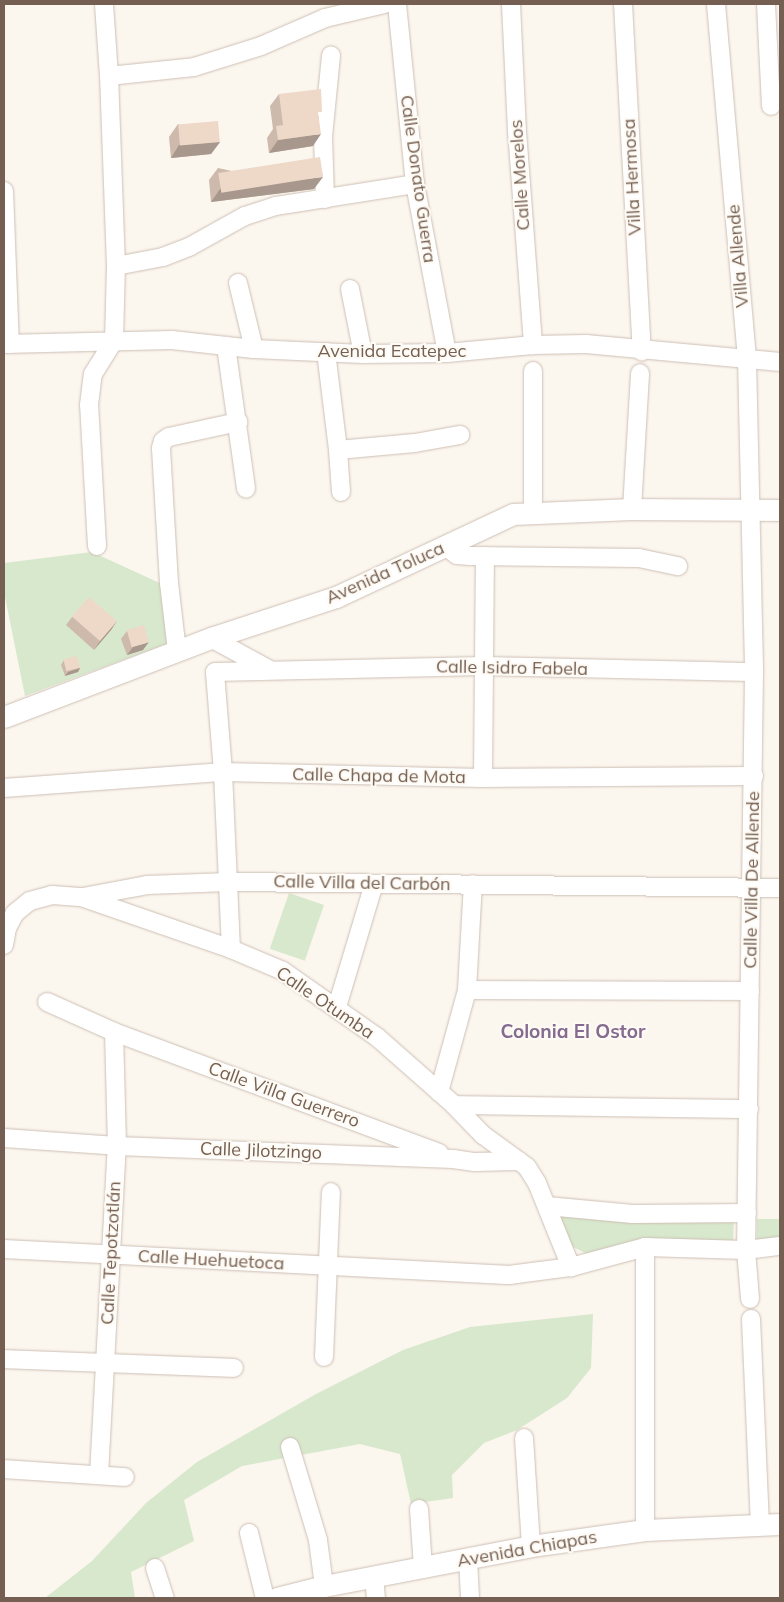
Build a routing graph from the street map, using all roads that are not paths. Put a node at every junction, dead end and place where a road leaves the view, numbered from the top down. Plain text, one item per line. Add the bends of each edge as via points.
1 (104, 4) edge
2 (384, 4) edge
3 (397, 4) edge
4 (511, 4) edge
5 (623, 4) edge
6 (716, 4) edge
7 (766, 4) edge
8 (331, 55) dead end
9 (110, 76) junction
10 (771, 106) dead end
11 (415, 184) junction
12 (4, 191) edge
13 (325, 199) junction
14 (116, 266) junction
15 (238, 283) dead end
16 (350, 289) dead end
17 (114, 341) junction
18 (7, 344) edge
19 (533, 345) junction
20 (226, 346) junction
21 (254, 349) junction
22 (642, 351) junction
23 (326, 352) junction
24 (447, 353) junction
25 (363, 354) junction
26 (747, 359) junction
27 (780, 362) edge
28 (533, 371) dead end
29 (640, 373) dead end
30 (238, 422) junction
31 (460, 435) dead end
32 (338, 450) junction
33 (246, 489) dead end
34 (341, 492) dead end
35 (632, 509) junction
36 (749, 510) junction
37 (780, 510) edge
38 (534, 512) junction
39 (97, 546) dead end
40 (445, 546) junction
41 (485, 556) junction
42 (678, 566) dead end
43 (211, 638) junction
44 (177, 650) junction
45 (484, 666) junction
46 (270, 670) junction
47 (754, 672) junction
48 (4, 717) edge
49 (223, 772) junction
50 (754, 776) junction
51 (483, 778) junction
52 (4, 788) edge
53 (229, 882) junction
54 (374, 884) junction
55 (473, 884) junction
56 (750, 888) junction
57 (780, 888) edge
58 (83, 897) junction
59 (4, 945) edge
60 (231, 949) junction
61 (467, 990) junction
62 (750, 991) junction
63 (46, 1002) dead end
64 (337, 1008) junction
65 (114, 1032) junction
66 (439, 1092) junction
67 (454, 1105) junction
68 (749, 1109) junction
69 (483, 1135) junction
70 (4, 1138) edge
71 (117, 1146) junction
72 (453, 1159) junction
73 (519, 1161) junction
74 (475, 1162) junction
75 (331, 1192) dead end
76 (547, 1206) junction
77 (747, 1213) junction
78 (780, 1246) edge
79 (645, 1247) junction
80 (4, 1249) edge
81 (746, 1250) junction
82 (112, 1255) junction
83 (328, 1265) junction
84 (571, 1267) junction
85 (750, 1299) dead end
86 (751, 1319) dead end
87 (324, 1357) dead end
88 (4, 1359) edge
89 (106, 1363) junction
90 (234, 1368) dead end
91 (524, 1438) dead end
92 (290, 1447) dead end
93 (4, 1469) edge
94 (99, 1475) junction
95 (125, 1477) dead end
96 (419, 1508) dead end
97 (770, 1524) edge
98 (645, 1530) junction
99 (249, 1533) dead end
100 (531, 1546) junction
101 (468, 1559) junction
102 (155, 1568) dead end
103 (423, 1568) junction
104 (374, 1576) junction
105 (324, 1586) junction
106 (284, 1597) edge
107 (165, 1598) edge
108 (265, 1598) edge
109 (376, 1598) edge
110 (470, 1598) edge

1 - 9 street
2 - 9 street via 325,18 261,46 194,67
3 - 11 street, Calle Donato Guerra
4 - 19 street, Calle Morelos
5 - 22 street, Villa Hermosa
6 - 26 street, Villa Allende
7 - 10 street
8 - 13 street via 323,137
9 - 14 street
11 - 13 street
11 - 24 street, Calle Donato Guerra
12 - 18 street
13 - 14 street via 276,206 245,216 189,247
14 - 17 street
15 - 21 street
16 - 25 street
17 - 18 street, Avenida Ecatepec
17 - 20 street, Avenida Ecatepec via 172,340
17 - 39 street via 93,374 89,405
19 - 22 street, Avenida Ecatepec via 586,344
19 - 24 street, Avenida Ecatepec
20 - 21 street, Avenida Ecatepec
20 - 30 street
21 - 23 street, Avenida Ecatepec
22 - 26 street, Avenida Ecatepec
23 - 25 street, Avenida Ecatepec
23 - 32 street
24 - 25 street, Avenida Ecatepec
26 - 27 street, Avenida Ecatepec
26 - 36 street, Villa Allende
28 - 38 street
29 - 35 street
30 - 33 street
30 - 44 street via 169,437 161,448 169,583
31 - 32 street
32 - 34 street
35 - 36 street, Avenida Toluca
35 - 38 street, Avenida Toluca
36 - 37 street, Avenida Toluca
36 - 47 street, Calle Villa De Allende
38 - 40 street, Avenida Toluca via 513,514
40 - 41 street via 457,555
40 - 43 street, Avenida Toluca via 336,597
41 - 42 street via 639,558
41 - 45 street
43 - 44 street, Avenida Toluca
43 - 46 street, Calle Isidro Fabela
44 - 48 street, Avenida Toluca
45 - 46 street, Calle Isidro Fabela
45 - 47 street, Calle Isidro Fabela
45 - 51 street
46 - 49 street, Calle Isidro Fabela via 215,672
47 - 50 street, Calle Villa De Allende
49 - 51 street, Calle Chapa de Mota
49 - 52 street, Calle Chapa de Mota
49 - 53 street
50 - 51 street, Calle Chapa de Mota
50 - 56 street, Calle Villa De Allende
53 - 54 street, Calle Villa del Carbón
53 - 58 street, Calle Villa del Carbón via 147,885
53 - 60 street
54 - 55 street, Calle Villa del Carbón
54 - 64 street
55 - 56 street, Calle Villa del Carbón
55 - 61 street
56 - 57 street, Calle Villa del Carbón
56 - 62 street, Calle Villa De Allende
58 - 59 street, Calle Villa del Carbón via 52,895 30,901 15,913 7,928
58 - 60 street, Calle Otumba
60 - 64 street, Calle Otumba via 283,971
61 - 62 street
61 - 66 street
62 - 68 street, Calle Villa De Allende
63 - 65 street, Calle Villa Guerrero
64 - 66 street, Calle Otumba via 377,1037
65 - 71 street, Calle Tepotzotlán
65 - 72 street, Calle Villa Guerrero
66 - 67 street, Calle Otumba
67 - 68 street
67 - 69 street, Calle Otumba
68 - 77 street, Calle Villa De Allende
69 - 73 street, Calle Otumba
69 - 74 street via 484,1155
70 - 71 street, Calle Jilotzingo
71 - 72 street, Calle Jilotzingo
71 - 82 street, Calle Tepotzotlán
72 - 74 street, Calle Jilotzingo
73 - 74 street, Calle Jilotzingo
73 - 76 street, Calle Otumba via 537,1183
75 - 83 street
76 - 77 street via 633,1214
76 - 84 street, Calle Otumba
77 - 81 street, Calle Villa De Allende
78 - 81 street
79 - 81 street
79 - 84 street
79 - 98 street
80 - 82 street, Calle Huehuetoca
81 - 85 street, Calle Villa De Allende
82 - 83 street, Calle Huehuetoca
82 - 89 street, Calle Tepotzotlán
83 - 84 street, Calle Huehuetoca via 509,1275
83 - 87 street
86 - 97 street
88 - 89 street
89 - 90 street
89 - 94 street, Calle Tepotzotlán
91 - 100 street
92 - 105 street via 316,1531
93 - 94 street
94 - 95 street
96 - 103 street
97 - 98 street, Avenida Chiapas
98 - 100 street, Avenida Chiapas
99 - 108 street
100 - 101 street, Avenida Chiapas
101 - 103 street, Avenida Chiapas
101 - 110 street
102 - 107 street
103 - 104 street, Avenida Chiapas
104 - 105 street, Avenida Chiapas
104 - 109 street
105 - 106 street, Avenida Chiapas

